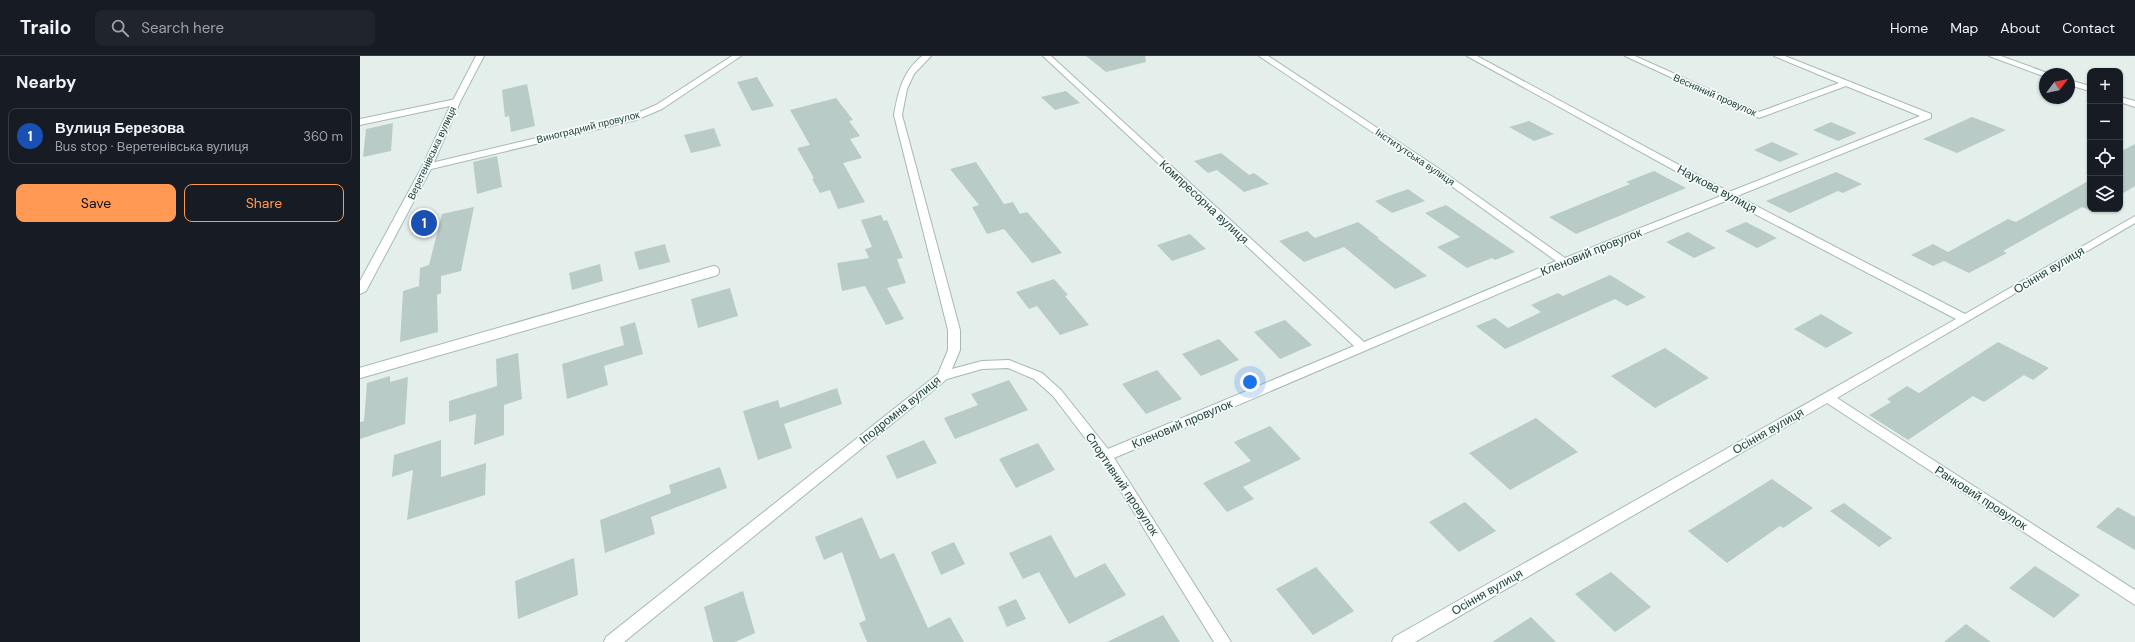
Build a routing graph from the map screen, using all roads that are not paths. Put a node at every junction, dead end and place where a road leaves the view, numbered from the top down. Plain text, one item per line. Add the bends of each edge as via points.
1 (480, 56) edge
2 (737, 56) edge
3 (927, 56) edge
4 (1047, 56) edge
5 (1263, 56) edge
6 (1471, 56) edge
7 (1629, 56) edge
8 (1778, 56) edge
9 (1993, 56) edge
10 (2039, 72) edge
11 (1847, 83) junction
12 (2075, 84) edge
13 (2087, 88) edge
14 (2123, 100) edge
15 (456, 102) junction
16 (2135, 104) edge
17 (360, 122) edge
18 (427, 167) junction
19 (1730, 196) junction
20 (2135, 218) edge
21 (1564, 262) junction
22 (714, 271) dead end
23 (360, 291) edge
24 (1966, 319) junction
25 (1362, 347) junction
26 (360, 373) edge
27 (943, 376) junction
28 (1827, 397) junction
29 (1106, 456) junction
30 (2135, 598) edge
31 (612, 642) edge
32 (1223, 642) edge
33 (1400, 642) edge

1 - 15 street, Веретенівська вулиця
2 - 18 street, Виноградний провулок via 659,107 633,118
3 - 27 street, Іподромна вулиця via 918,62 908,75 898,115 954,330 954,350
4 - 25 street, Компресорна вулиця
5 - 21 street, Інститутська вулиця via 1432,168
6 - 19 street, Наукова вулиця
7 - 11 street, Весняний провулок via 1759,115
8 - 11 street, Кленовий провулок
9 - 10 street
11 - 19 street, Кленовий провулок via 1928,116
12 - 13 street
14 - 16 street
15 - 17 street
15 - 18 street, Веретенівська вулиця
18 - 23 street, Веретенівська вулиця
19 - 21 street, Кленовий провулок
19 - 24 street, Наукова вулиця
20 - 24 street, Осіння вулиця
21 - 25 street, Кленовий провулок
22 - 26 lane
24 - 28 street, Осіння вулиця
25 - 29 street, Кленовий провулок
27 - 29 street, Спортивний провулок via 982,365 1010,364 1038,376 1057,392
27 - 31 street, Іподромна вулиця
28 - 30 street, Ранковий провулок
28 - 33 street, Осіння вулиця
29 - 32 street, Спортивний провулок

